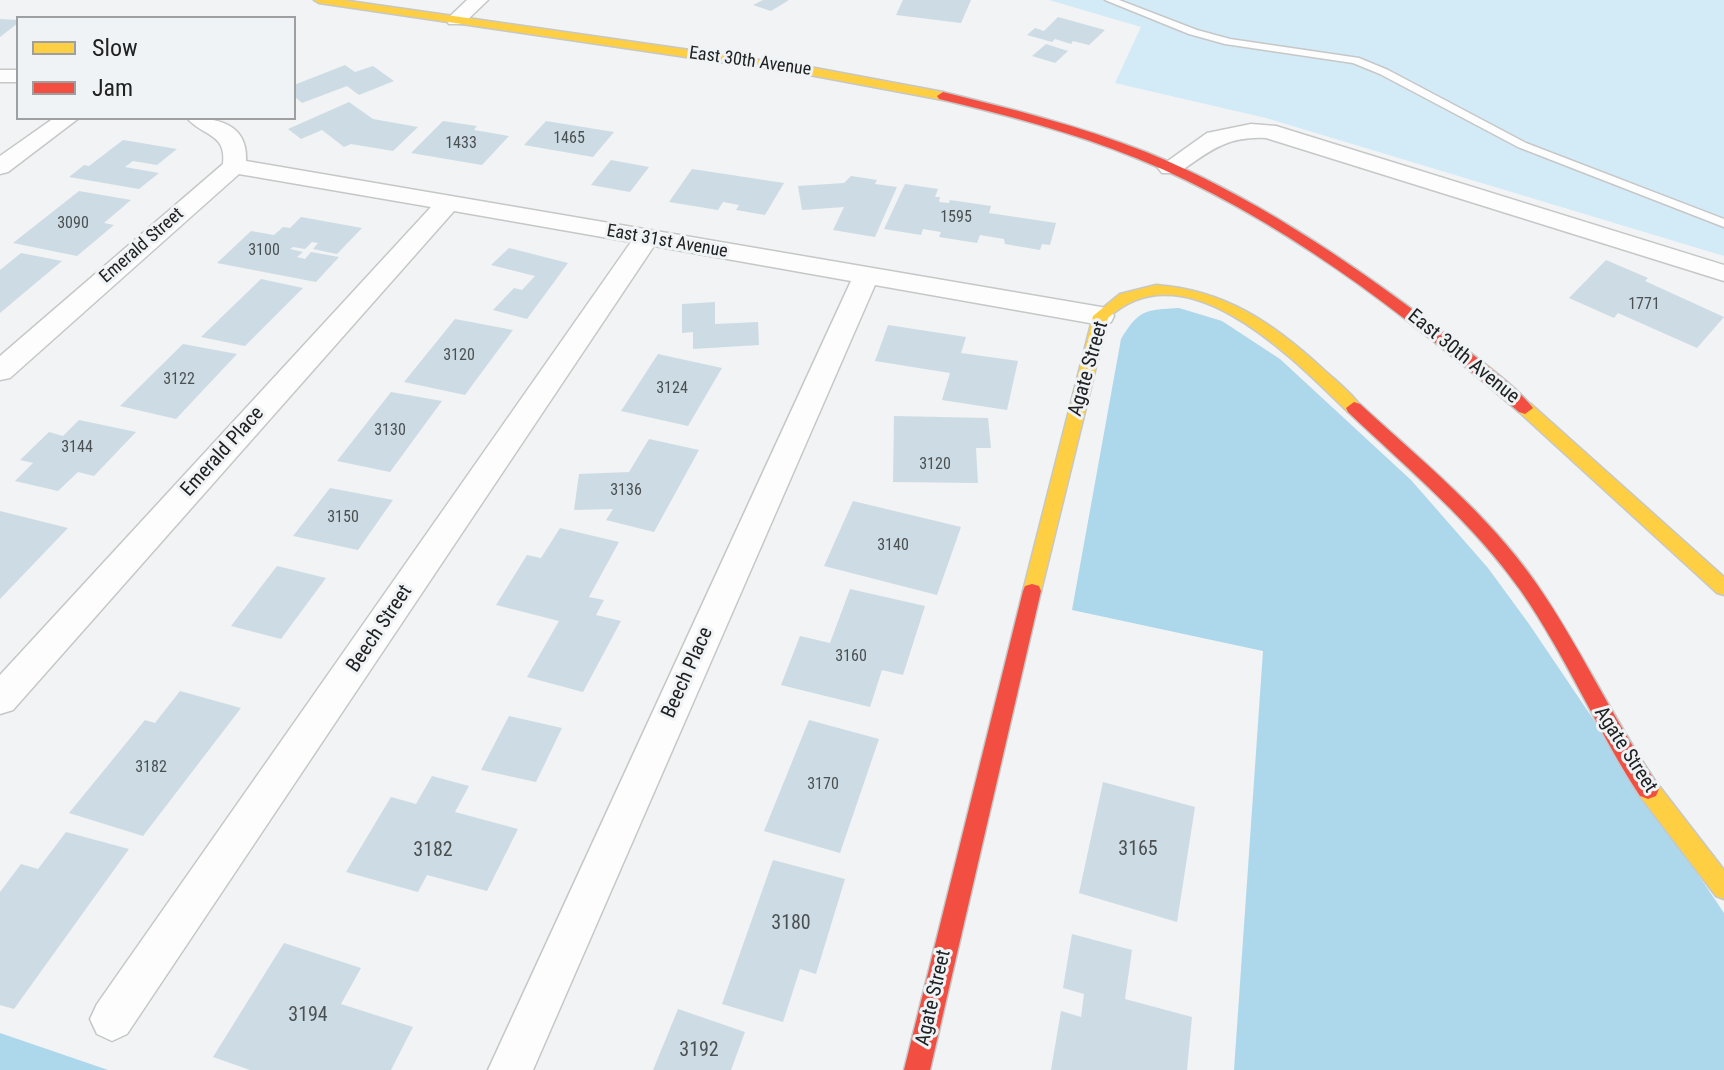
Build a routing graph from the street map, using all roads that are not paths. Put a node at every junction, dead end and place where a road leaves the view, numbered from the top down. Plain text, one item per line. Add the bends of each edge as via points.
1 (319, 0) edge
2 (478, 0) edge
3 (1110, 0) edge
4 (456, 20) junction
5 (65, 120) edge
6 (202, 120) edge
7 (234, 166) junction
8 (0, 167) edge
9 (1170, 168) junction
10 (447, 204) junction
11 (1724, 223) edge
12 (647, 238) junction
13 (1724, 273) edge
14 (866, 276) junction
15 (1101, 316) junction
16 (0, 371) edge
17 (1724, 588) edge
18 (0, 699) edge
19 (1724, 888) edge
20 (112, 1019) dead end
21 (510, 1070) edge
22 (917, 1070) edge

1 - 4 main road, East 30th Avenue
2 - 4 street
3 - 11 lane via 1215,38 1325,53 1369,65 1522,145
4 - 9 main road, East 30th Avenue via 946,94 1092,136
5 - 8 street
6 - 7 street via 232,139
7 - 10 street, East 31st Avenue
7 - 16 street, Emerald Street
9 - 13 street via 1221,133 1268,131
9 - 17 main road, East 30th Avenue via 1266,218 1368,282 1472,359
10 - 12 street, East 31st Avenue
10 - 18 street, Emerald Place
12 - 14 street, East 31st Avenue
12 - 20 street, Beech Street
14 - 15 street, East 31st Avenue
14 - 21 street, Beech Place
15 - 19 main road, Agate Street via 1122,298 1139,292 1201,297 1233,310 1311,368 1469,515 1528,589 1620,747
15 - 22 main road, Agate Street

